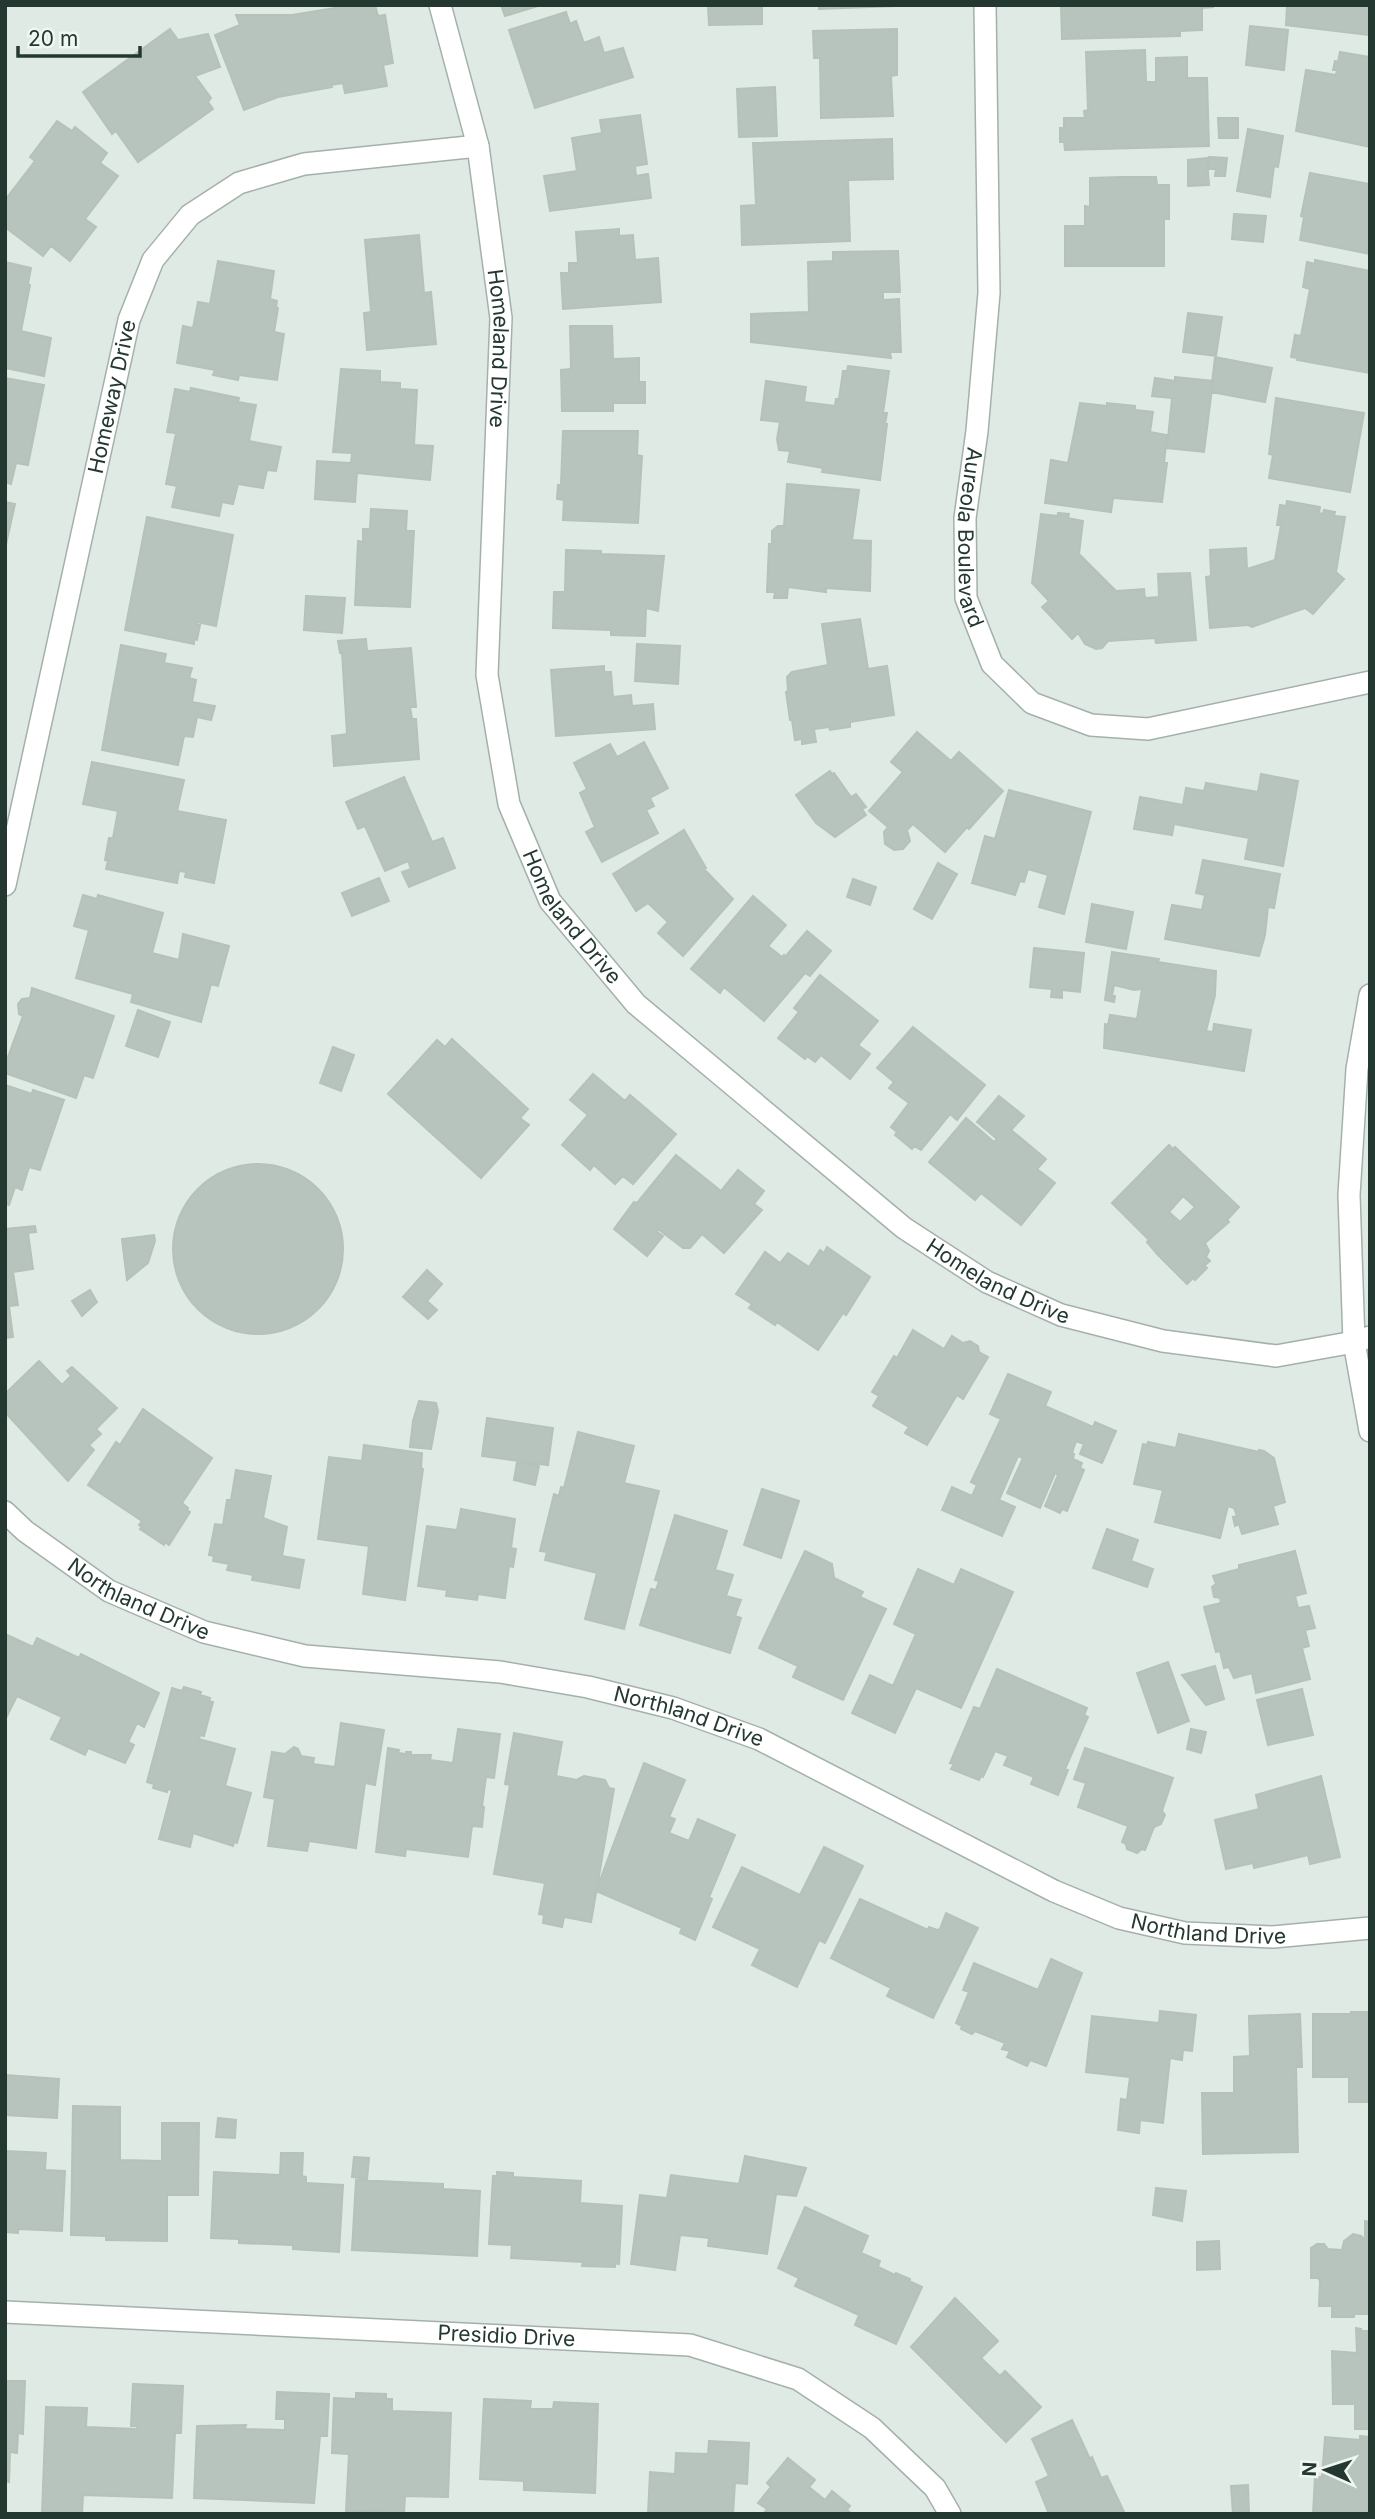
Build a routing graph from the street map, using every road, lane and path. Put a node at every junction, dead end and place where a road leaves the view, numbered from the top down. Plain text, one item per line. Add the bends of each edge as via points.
1 (440, 5) edge
2 (985, 5) edge
3 (478, 146) junction
4 (1370, 682) edge
5 (5, 885) edge
6 (1370, 995) edge
7 (1362, 1340) edge
8 (1370, 1430) edge
9 (5, 1512) edge
10 (1370, 1928) edge
11 (5, 2312) edge
12 (950, 2514) edge

1 - 3 street, Homeland Drive
2 - 4 street, Aureola Boulevard via 989,293 965,518 966,598 992,664 1032,703 1091,724 1148,729
3 - 5 street, Homeway Drive via 304,164 239,183 190,215 153,260 129,320
3 - 7 street, Homeland Drive via 501,318 486,675 509,804 550,901 636,1004 904,1228 987,1282 1061,1315 1163,1341 1276,1356
6 - 7 street via 1357,1069 1349,1195
7 - 8 street
9 - 10 street, Northland Drive via 109,1591 204,1632 306,1656 499,1672 588,1687 673,1708 759,1739 1054,1891 1119,1918 1185,1933 1261,1937
11 - 12 street, Presidio Drive via 690,2345 798,2379 872,2428 935,2488

